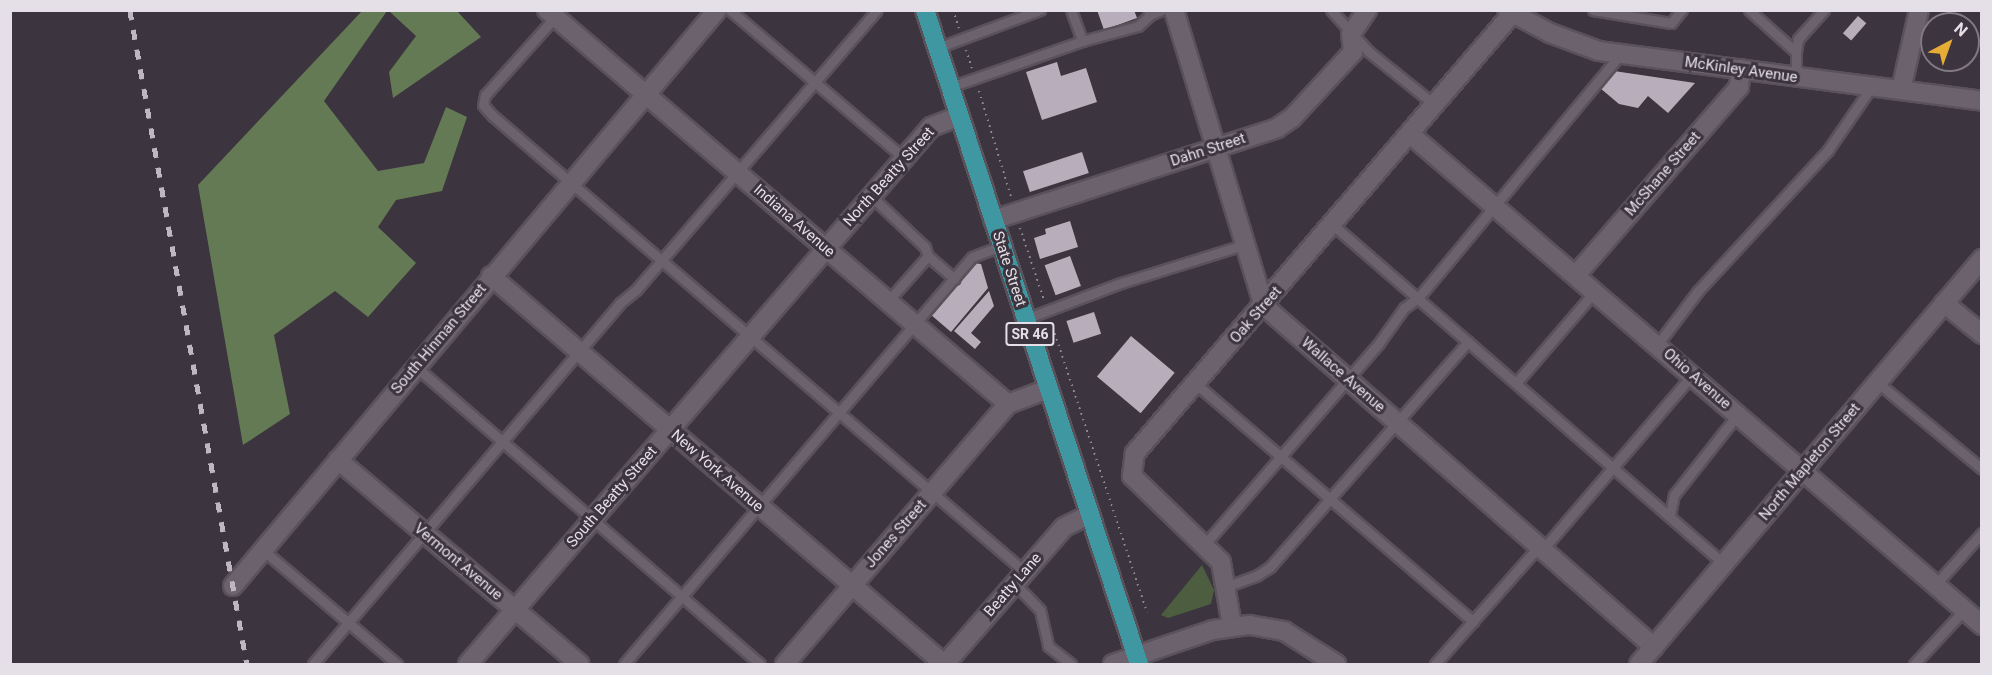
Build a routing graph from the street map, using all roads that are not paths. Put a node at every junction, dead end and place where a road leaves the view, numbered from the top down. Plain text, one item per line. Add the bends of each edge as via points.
1 (717, 10) edge
2 (730, 10) edge
3 (877, 10) edge
4 (925, 10) edge
5 (1040, 10) edge
6 (1071, 10) edge
7 (1161, 10) edge
8 (1174, 10) edge
9 (1331, 10) edge
10 (1367, 10) edge
11 (1593, 10) edge
12 (1682, 10) edge
13 (1749, 10) edge
14 (1824, 10) edge
15 (1919, 10) edge
16 (1510, 12) edge
17 (554, 13) edge
18 (1149, 13) edge
19 (1351, 34) junction
20 (1082, 41) junction
21 (937, 48) junction
22 (1796, 52) junction
23 (1621, 54) junction
24 (1741, 69) junction
25 (1796, 77) junction
26 (815, 81) junction
27 (1872, 86) junction
28 (950, 87) junction
29 (1901, 90) junction
30 (644, 93) junction
31 (1982, 101) edge
32 (1435, 105) junction
33 (959, 116) junction
34 (1410, 134) junction
35 (1214, 148) junction
36 (904, 158) junction
37 (736, 171) junction
38 (569, 183) junction
39 (871, 196) junction
40 (1495, 206) junction
41 (993, 220) junction
42 (1333, 225) junction
43 (1243, 245) junction
44 (1001, 246) junction
45 (826, 248) junction
46 (928, 256) junction
47 (1982, 259) edge
48 (660, 261) junction
49 (1576, 274) junction
50 (491, 276) junction
51 (954, 279) junction
52 (1594, 291) junction
53 (1419, 297) junction
54 (888, 301) junction
55 (1944, 303) junction
56 (1264, 306) junction
57 (1025, 319) junction
58 (916, 326) junction
59 (1982, 334) edge
60 (749, 338) junction
61 (1468, 342) junction
62 (1657, 345) junction
63 (579, 352) junction
64 (416, 367) junction
65 (1692, 375) junction
66 (1346, 378) junction
67 (1877, 382) junction
68 (1516, 383) junction
69 (1196, 384) junction
70 (1048, 389) junction
71 (1008, 404) junction
72 (839, 414) junction
73 (1738, 414) junction
74 (1397, 423) junction
75 (670, 430) junction
76 (502, 442) junction
77 (1281, 456) junction
78 (338, 460) junction
79 (1613, 465) junction
80 (1982, 469) edge
81 (1803, 470) junction
82 (932, 493) junction
83 (1332, 496) junction
84 (760, 507) junction
85 (1089, 515) junction
86 (1670, 515) junction
87 (592, 519) junction
88 (1982, 533) edge
89 (425, 534) junction
90 (1205, 544) junction
91 (1543, 549) junction
92 (263, 550) junction
93 (1724, 564) junction
94 (1020, 578) junction
95 (1935, 585) junction
96 (233, 586) dead end
97 (852, 586) junction
98 (1228, 586) junction
99 (682, 597) junction
100 (514, 610) junction
101 (1964, 610) junction
102 (1473, 621) junction
103 (348, 622) junction
104 (1982, 625) edge
105 (1232, 626) junction
106 (1654, 647) junction
107 (1138, 660) edge
108 (313, 664) edge
109 (398, 664) edge
110 (468, 664) edge
111 (579, 664) edge
112 (624, 664) edge
113 (760, 664) edge
114 (785, 664) edge
115 (944, 664) edge
116 (1071, 664) edge
117 (1113, 664) edge
118 (1336, 664) edge
119 (1435, 664) edge
120 (1639, 664) edge
121 (1914, 664) edge

1 - 30 street, South Hinman Street
2 - 26 lane
3 - 26 lane
4 - 21 highway, State Street / SR 46
5 - 21 lane
6 - 20 lane
7 - 18 lane
8 - 35 street, Wallace Avenue
9 - 19 lane
10 - 19 street, Dahn Street
11 - 12 lane via 1671,23
13 - 22 lane
14 - 22 lane via 1798,39
15 - 29 street
16 - 23 street, McKinley Avenue via 1550,33 1599,51
16 - 32 street, Oak Street
17 - 30 street, Indiana Avenue
17 - 38 lane via 485,95 483,105
18 - 20 lane via 1138,26
19 - 32 lane
19 - 35 street, Dahn Street via 1353,52 1293,118 1277,128
20 - 28 lane
21 - 28 highway, State Street / SR 46
22 - 25 lane
23 - 24 street, McKinley Avenue
23 - 40 lane
24 - 25 street, McKinley Avenue
24 - 49 street, McShane Street via 1739,87
25 - 27 street, McKinley Avenue
26 - 36 lane
26 - 37 lane
27 - 29 street, McKinley Avenue
27 - 62 lane via 1828,150 1698,291
28 - 33 highway, State Street / SR 46
29 - 31 street, McKinley Avenue
30 - 37 street, Indiana Avenue
30 - 38 street, South Hinman Street
32 - 34 street, Oak Street
33 - 36 street, North Beatty Street via 931,127
33 - 41 highway, State Street / SR 46
34 - 40 street, Ohio Avenue
34 - 42 street, Oak Street
35 - 41 street, Dahn Street
35 - 43 street, Wallace Avenue
36 - 39 street, North Beatty Street
37 - 45 street, Indiana Avenue
37 - 48 lane
38 - 48 lane
38 - 50 street, South Hinman Street
39 - 45 street, North Beatty Street
39 - 46 lane via 925,247
40 - 49 street, Ohio Avenue
40 - 53 lane
41 - 44 highway, State Street / SR 46
42 - 53 lane
42 - 56 street, Oak Street
43 - 56 street, Wallace Avenue
43 - 57 lane via 1121,283
44 - 51 lane via 972,256
44 - 57 highway, State Street / SR 46
45 - 54 street, Indiana Avenue
45 - 60 street, South Beatty Street
46 - 51 lane
46 - 54 lane
47 - 55 street, North Mapleton Street
48 - 60 lane
48 - 63 lane
49 - 52 street, Ohio Avenue
50 - 63 street, New York Avenue
50 - 64 street, South Hinman Street
51 - 58 lane
52 - 62 street, Ohio Avenue
52 - 68 lane
53 - 61 lane
53 - 66 lane via 1404,308 1379,343
54 - 58 street, Indiana Avenue
55 - 59 street
55 - 67 street, North Mapleton Street
56 - 66 street, Wallace Avenue
56 - 69 street, Oak Street
57 - 70 highway, State Street / SR 46
58 - 71 street, Indiana Avenue
58 - 72 lane
60 - 72 lane
60 - 75 street, South Beatty Street
61 - 68 lane
61 - 74 lane
62 - 65 street, Ohio Avenue
63 - 75 street, New York Avenue
63 - 76 lane
64 - 76 lane
64 - 78 street, South Hinman Street
65 - 73 street, Ohio Avenue
65 - 79 lane
66 - 74 street, Wallace Avenue
66 - 77 lane
67 - 80 lane
67 - 81 street, North Mapleton Street
68 - 79 lane
69 - 77 lane
69 - 90 street, Oak Street via 1135,453 1132,476 1149,496
70 - 71 street
70 - 85 highway, State Street / SR 46
71 - 82 street, Jones Street
72 - 82 lane
72 - 84 lane
73 - 81 street, Ohio Avenue
73 - 86 lane via 1674,495
74 - 83 lane
74 - 91 street, Wallace Avenue
75 - 84 street, New York Avenue
75 - 87 street, South Beatty Street
76 - 87 lane
76 - 89 lane
77 - 83 lane
77 - 90 lane
78 - 89 street, Vermont Avenue
78 - 92 street, South Hinman Street
79 - 86 lane
79 - 91 lane
81 - 93 street, North Mapleton Street
81 - 95 street, Ohio Avenue
82 - 94 lane
82 - 97 street, Jones Street
83 - 98 lane via 1270,567
83 - 102 lane
84 - 97 street, New York Avenue
84 - 99 lane
85 - 94 street, Beatty Lane via 1064,527
85 - 107 highway, State Street / SR 46
86 - 93 lane
87 - 99 lane
87 - 100 street, South Beatty Street
88 - 95 lane
89 - 100 street, Vermont Avenue
89 - 103 lane
90 - 98 street, Oak Street via 1221,562
91 - 102 lane via 1532,554
91 - 106 street, Wallace Avenue
92 - 96 street, South Hinman Street
92 - 103 lane
93 - 106 street, North Mapleton Street
94 - 115 street, Beatty Lane
94 - 116 lane via 1040,610 1048,646
95 - 101 street, Ohio Avenue
97 - 114 street, Jones Street
97 - 115 street, New York Avenue
98 - 105 street, Oak Street
99 - 112 lane
99 - 113 lane
100 - 110 street, South Beatty Street
100 - 111 street, Vermont Avenue
101 - 104 street, Ohio Avenue
101 - 121 lane
102 - 119 lane
103 - 108 lane
103 - 109 lane
105 - 107 street
105 - 118 street via 1284,631
106 - 120 street, North Mapleton Street
107 - 117 street

